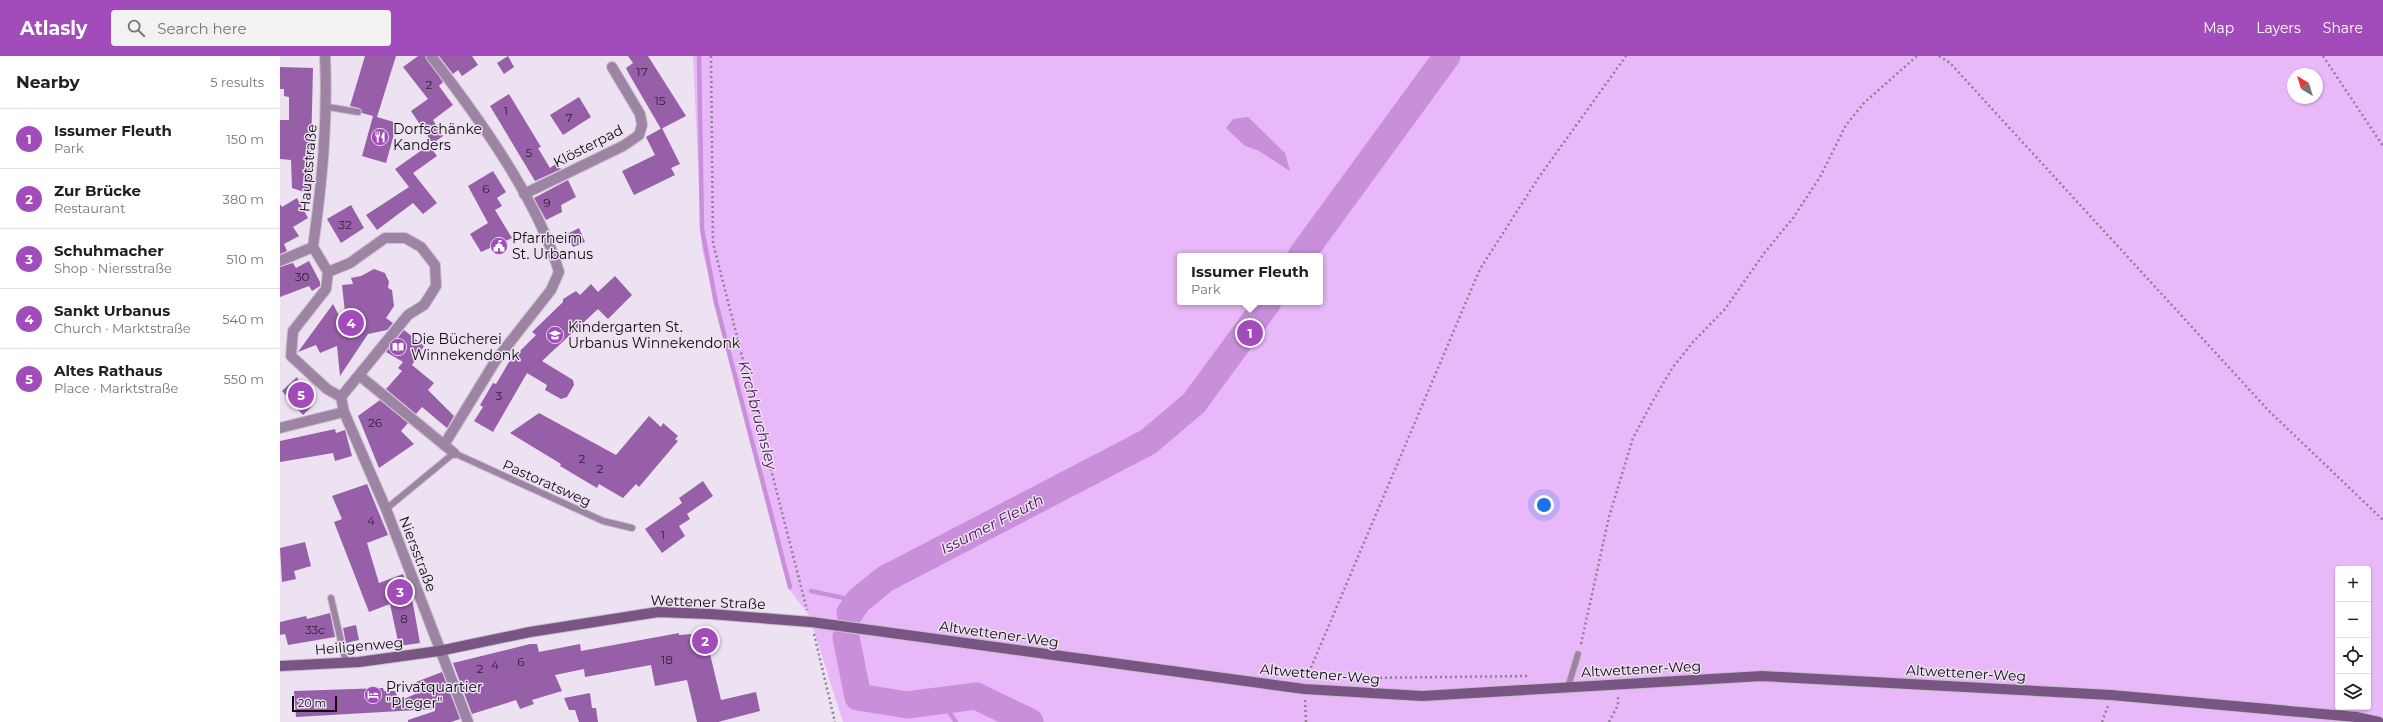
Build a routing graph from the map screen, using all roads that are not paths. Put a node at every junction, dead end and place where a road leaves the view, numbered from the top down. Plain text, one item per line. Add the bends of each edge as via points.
1 (325, 56) edge
2 (431, 56) edge
3 (612, 67) dead end
4 (328, 107) junction
5 (358, 112) dead end
6 (524, 194) junction
7 (313, 247) junction
8 (280, 261) edge
9 (328, 272) junction
10 (360, 375) junction
11 (341, 397) junction
12 (344, 412) junction
13 (280, 428) edge
14 (444, 445) junction
15 (454, 454) junction
16 (386, 509) junction
17 (632, 528) dead end
18 (332, 598) dead end
19 (907, 636) joint
20 (439, 651) junction
21 (1578, 654) road end
22 (346, 663) junction
23 (280, 665) edge
24 (1568, 687) junction
25 (468, 722) edge
26 (2379, 722) edge

1 - 4 street, Hauptstraße
2 - 6 street via 473,111
3 - 6 street, Klösterpad via 640,114 642,125 639,135 623,146
4 - 5 lane
4 - 7 street, Hauptstraße via 322,187
6 - 14 street via 552,248 559,272 551,290 496,360
7 - 8 street
7 - 9 street
9 - 10 street via 350,263 385,238 405,238 421,246 435,265 436,286 424,305 408,315
9 - 11 street via 326,289 293,331 291,356 327,389
10 - 11 street
10 - 14 street
11 - 12 street, Niersstraße
12 - 13 street
12 - 16 street, Niersstraße
14 - 15 street
15 - 16 lane
15 - 17 lane, Pastoratsweg via 603,521
16 - 20 street, Niersstraße
18 - 22 lane
19 - 20 street, Wettener Straße via 811,622 658,612 530,632
19 - 24 street, Altwettener-Weg via 1304,689 1422,696
20 - 22 street, Heiligenweg
20 - 25 street, Niersstraße
21 - 24 lane
22 - 23 street, Heiligenweg
24 - 26 street, Altwettener-Weg via 1762,676 2111,696 2356,717

